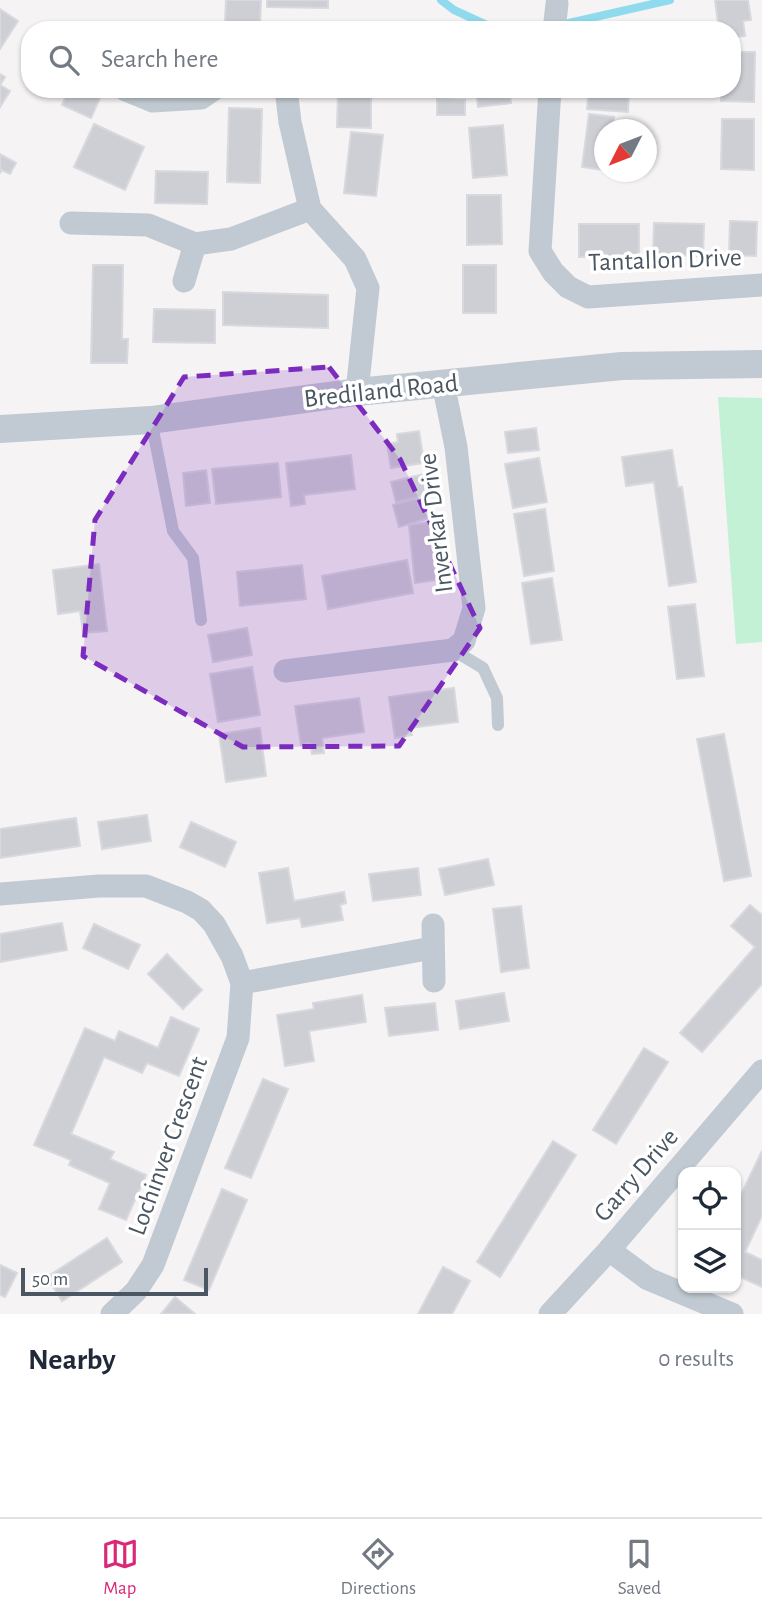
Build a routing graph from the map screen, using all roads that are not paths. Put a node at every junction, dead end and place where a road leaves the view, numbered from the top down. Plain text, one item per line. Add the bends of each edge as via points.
1 (146, 98) edge
2 (201, 98) edge
3 (287, 98) edge
4 (549, 98) edge
5 (310, 209) junction
6 (71, 223) dead end
7 (195, 244) junction
8 (184, 281) dead end
9 (762, 285) edge
10 (762, 364) edge
11 (443, 383) junction
12 (356, 391) junction
13 (151, 420) junction
14 (0, 429) edge
15 (201, 620) dead end
16 (453, 650) junction
17 (285, 671) dead end
18 (498, 725) dead end
19 (0, 894) edge
20 (433, 925) dead end
21 (432, 948) junction
22 (434, 981) dead end
23 (242, 983) junction
24 (762, 1071) edge
25 (609, 1250) junction
26 (112, 1314) edge
27 (550, 1314) edge
28 (732, 1314) edge

1 - 2 street
3 - 5 street
4 - 9 street, Tantallon Drive via 540,251 568,287 588,296
5 - 7 street via 231,239
5 - 12 street via 355,259 368,288
6 - 7 street via 148,225
7 - 8 street
10 - 11 street, Brediland Road via 622,366
11 - 12 street, Brediland Road
11 - 16 street, Inverkar Drive via 456,447 474,608 464,641
12 - 13 street, Brediland Road
13 - 14 street, Brediland Road
13 - 15 lane via 173,531 193,558
16 - 17 street
16 - 18 lane via 482,668 497,698
19 - 23 street, Lochinver Crescent via 146,887 187,902 214,924
20 - 21 street
21 - 22 street
21 - 23 street
23 - 26 street, Lochinver Crescent via 238,1038 153,1265 136,1291
24 - 25 street, Garry Drive
25 - 27 street, Garry Drive
25 - 28 street via 648,1279

